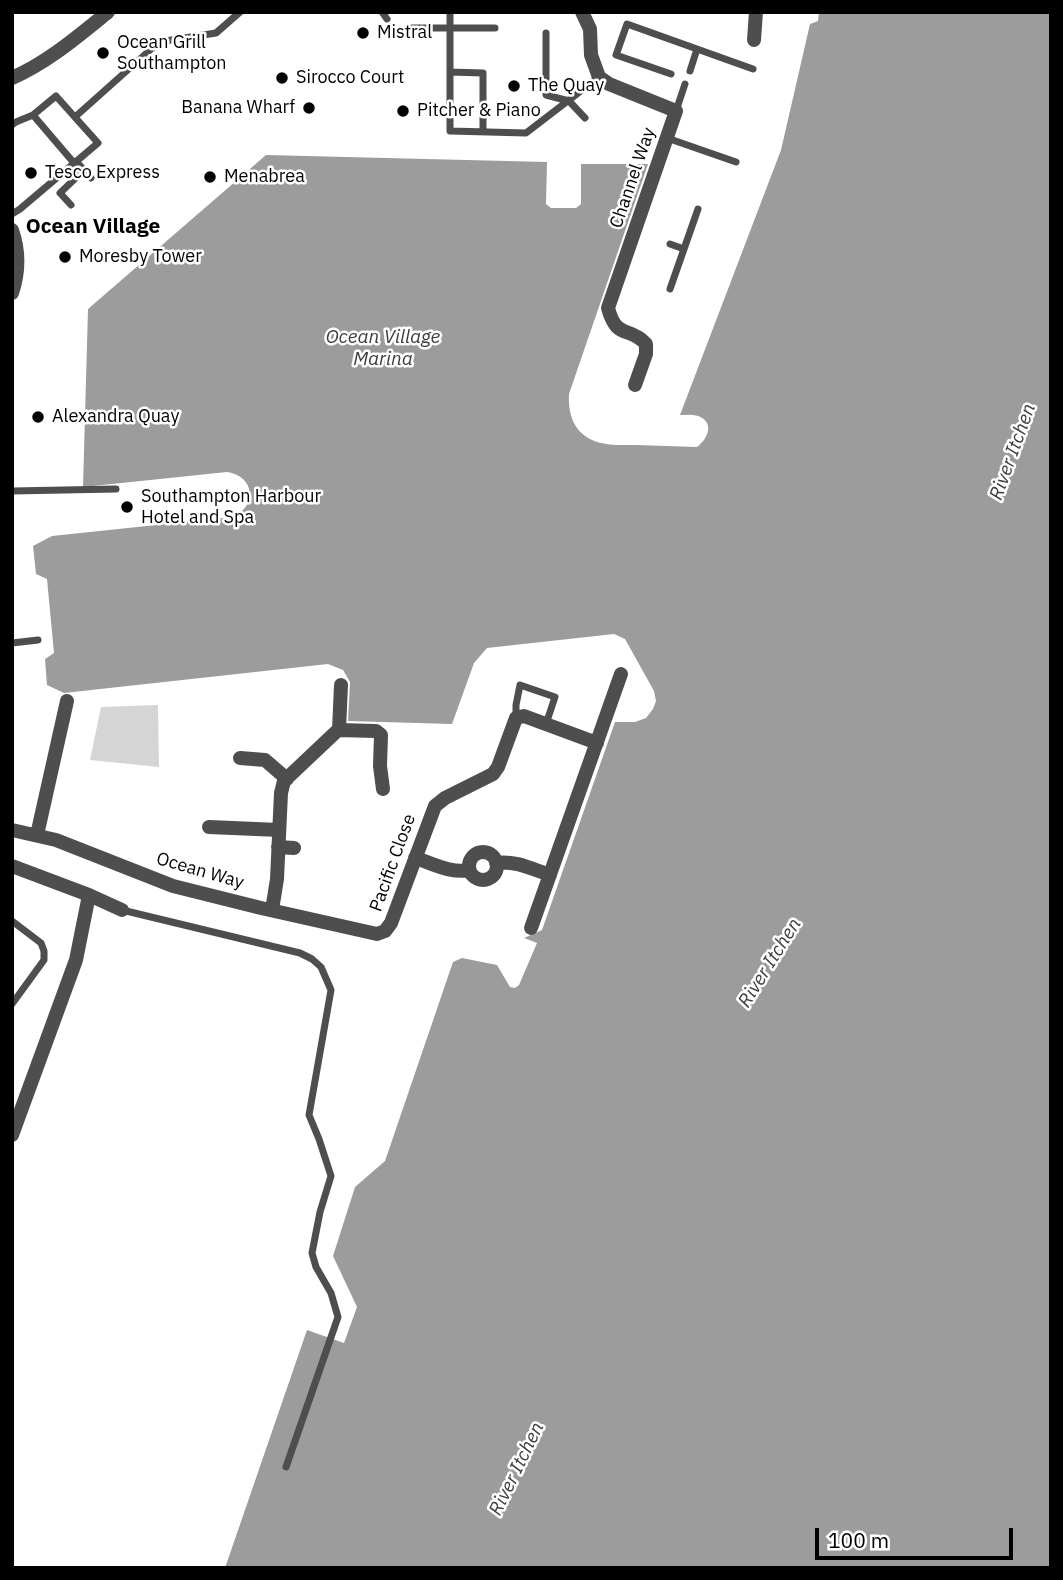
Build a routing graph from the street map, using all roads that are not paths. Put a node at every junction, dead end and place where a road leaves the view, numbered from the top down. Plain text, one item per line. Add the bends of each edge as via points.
1 (108, 12) edge
2 (240, 12) edge
3 (450, 12) edge
4 (582, 12) edge
5 (756, 12) edge
6 (412, 28) dead end
7 (450, 28) junction
8 (495, 28) dead end
9 (546, 33) dead end
10 (754, 40) dead end
11 (697, 49) junction
12 (753, 69) dead end
13 (690, 71) dead end
14 (450, 72) junction
15 (671, 74) dead end
16 (599, 77) junction
17 (12, 78) edge
18 (685, 84) dead end
19 (569, 101) junction
20 (676, 111) junction
21 (33, 115) junction
22 (75, 117) junction
23 (585, 118) dead end
24 (12, 125) edge
25 (483, 132) junction
26 (667, 138) junction
27 (75, 162) junction
28 (736, 162) dead end
29 (85, 170) junction
30 (91, 178) dead end
31 (71, 205) dead end
32 (698, 209) dead end
33 (12, 215) edge
34 (12, 230) edge
35 (670, 244) dead end
36 (684, 249) junction
37 (670, 289) dead end
38 (12, 293) edge
39 (635, 385) dead end
40 (116, 489) dead end
41 (12, 491) edge
42 (38, 640) dead end
43 (12, 643) edge
44 (621, 674) dead end
45 (341, 685) dead end
46 (67, 701) dead end
47 (516, 718) junction
48 (546, 724) junction
49 (339, 730) junction
50 (597, 743) junction
51 (240, 758) dead end
52 (287, 779) junction
53 (383, 789) dead end
54 (209, 827) dead end
55 (12, 830) edge
56 (279, 830) junction
57 (37, 835) junction
58 (278, 847) junction
59 (294, 848) dead end
60 (415, 858) junction
61 (496, 863) junction
62 (12, 866) edge
63 (469, 870) junction
64 (550, 875) junction
65 (89, 895) junction
66 (122, 910) joint
67 (272, 910) junction
68 (12, 921) edge
69 (531, 928) dead end
70 (381, 933) joint
71 (12, 1004) edge
72 (12, 1135) edge
73 (286, 1467) dead end

1 - 17 street via 52,57
2 - 22 lane via 216,33 159,42
3 - 7 lane
4 - 16 street
5 - 10 street
6 - 7 lane
7 - 8 lane
7 - 14 lane
9 - 19 lane via 546,95
11 - 12 lane
11 - 13 lane
11 - 15 lane via 626,24 616,55
14 - 25 lane via 483,73
14 - 25 lane via 450,131
16 - 19 lane
16 - 20 street, Channel Way
18 - 20 lane
19 - 23 lane
19 - 25 lane via 526,133
20 - 26 street, Channel Way
21 - 22 lane via 56,96
21 - 24 lane
21 - 27 lane
22 - 27 lane via 98,143
26 - 28 lane
26 - 39 street, Channel Way via 640,234 608,308 619,330 646,344
27 - 29 lane
27 - 33 lane
29 - 30 lane
29 - 31 lane via 60,192
32 - 36 lane
34 - 38 street via 17,266
35 - 36 lane
36 - 37 lane
40 - 41 lane
42 - 43 lane
44 - 50 street
45 - 49 street
46 - 57 street
47 - 48 street via 524,716
47 - 48 lane via 520,685 555,697
47 - 60 street, Pacific Close via 495,772 438,803
48 - 50 street
49 - 52 street
49 - 53 street via 380,733
50 - 64 street
51 - 52 street via 265,760
52 - 56 street via 281,789
54 - 56 street
55 - 57 street, Ocean Way
56 - 58 street
57 - 67 street, Ocean Way via 173,886
58 - 59 street
58 - 67 street
60 - 63 street via 461,872
60 - 70 street, Pacific Close via 391,923
61 - 63 street via 494,875 485,880 473,877
61 - 63 street via 488,852 479,852 471,858
61 - 64 street via 514,863
62 - 65 street
64 - 69 street
65 - 66 street
65 - 72 street via 76,960
66 - 73 lane via 300,953 321,967 331,990 309,1115 331,1176 312,1253 338,1317
67 - 70 street, Ocean Way
68 - 71 lane via 41,943 44,951 44,960

